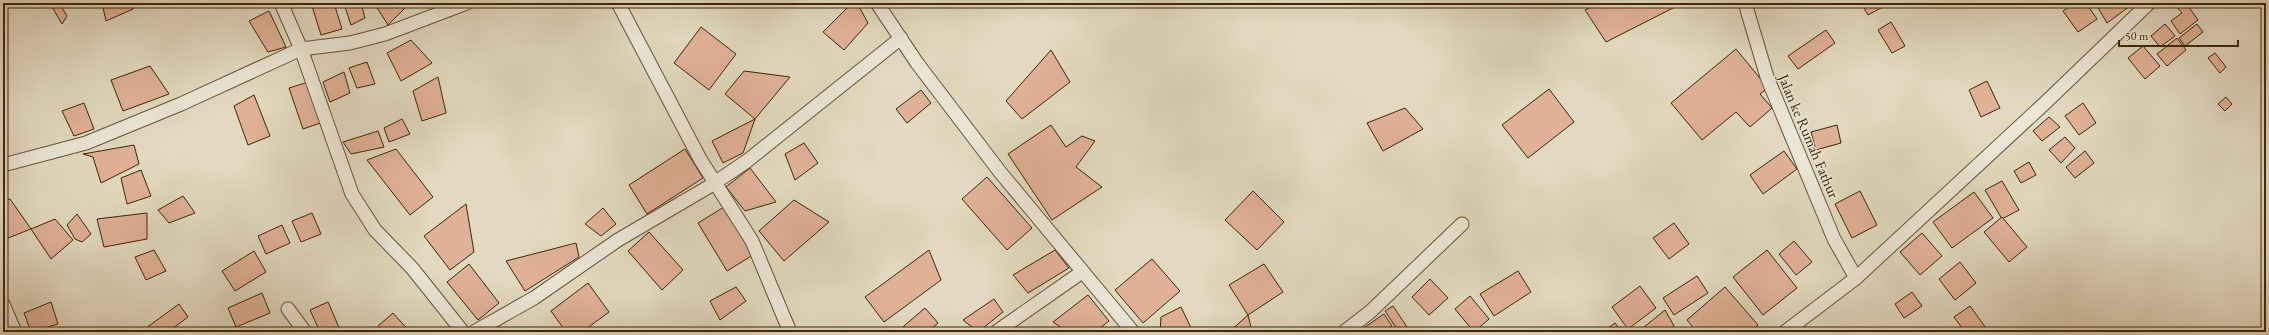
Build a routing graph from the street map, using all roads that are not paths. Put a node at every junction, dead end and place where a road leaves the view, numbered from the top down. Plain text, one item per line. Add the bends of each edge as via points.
1 (281, 3) edge
2 (467, 3) edge
3 (618, 3) edge
4 (877, 3) edge
5 (1745, 3) edge
6 (2149, 3) edge
7 (901, 38) junction
8 (301, 49) junction
9 (3, 164) edge
10 (715, 182) junction
11 (1462, 224) dead end
12 (1082, 272) junction
13 (1856, 278) junction
14 (3, 304) edge
15 (288, 309) dead end
16 (15, 332) edge
17 (305, 332) edge
18 (463, 332) edge
19 (474, 332) edge
20 (790, 332) edge
21 (996, 332) edge
22 (1133, 332) edge
23 (1344, 332) edge
24 (1785, 332) edge

1 - 8 street
2 - 8 street via 385,34 350,43
3 - 10 street via 700,159
4 - 7 street
5 - 13 street, Jalan ke Rumah Fathur via 1767,77 1834,239
6 - 13 street
7 - 10 street via 747,161
7 - 12 street via 1000,172
8 - 9 street via 86,143
8 - 18 street via 352,194 375,230 412,268
10 - 19 street via 618,240 534,298
10 - 20 street via 752,241
11 - 23 street via 1370,312
12 - 21 street
12 - 22 street
13 - 24 street
14 - 16 street
15 - 17 street

